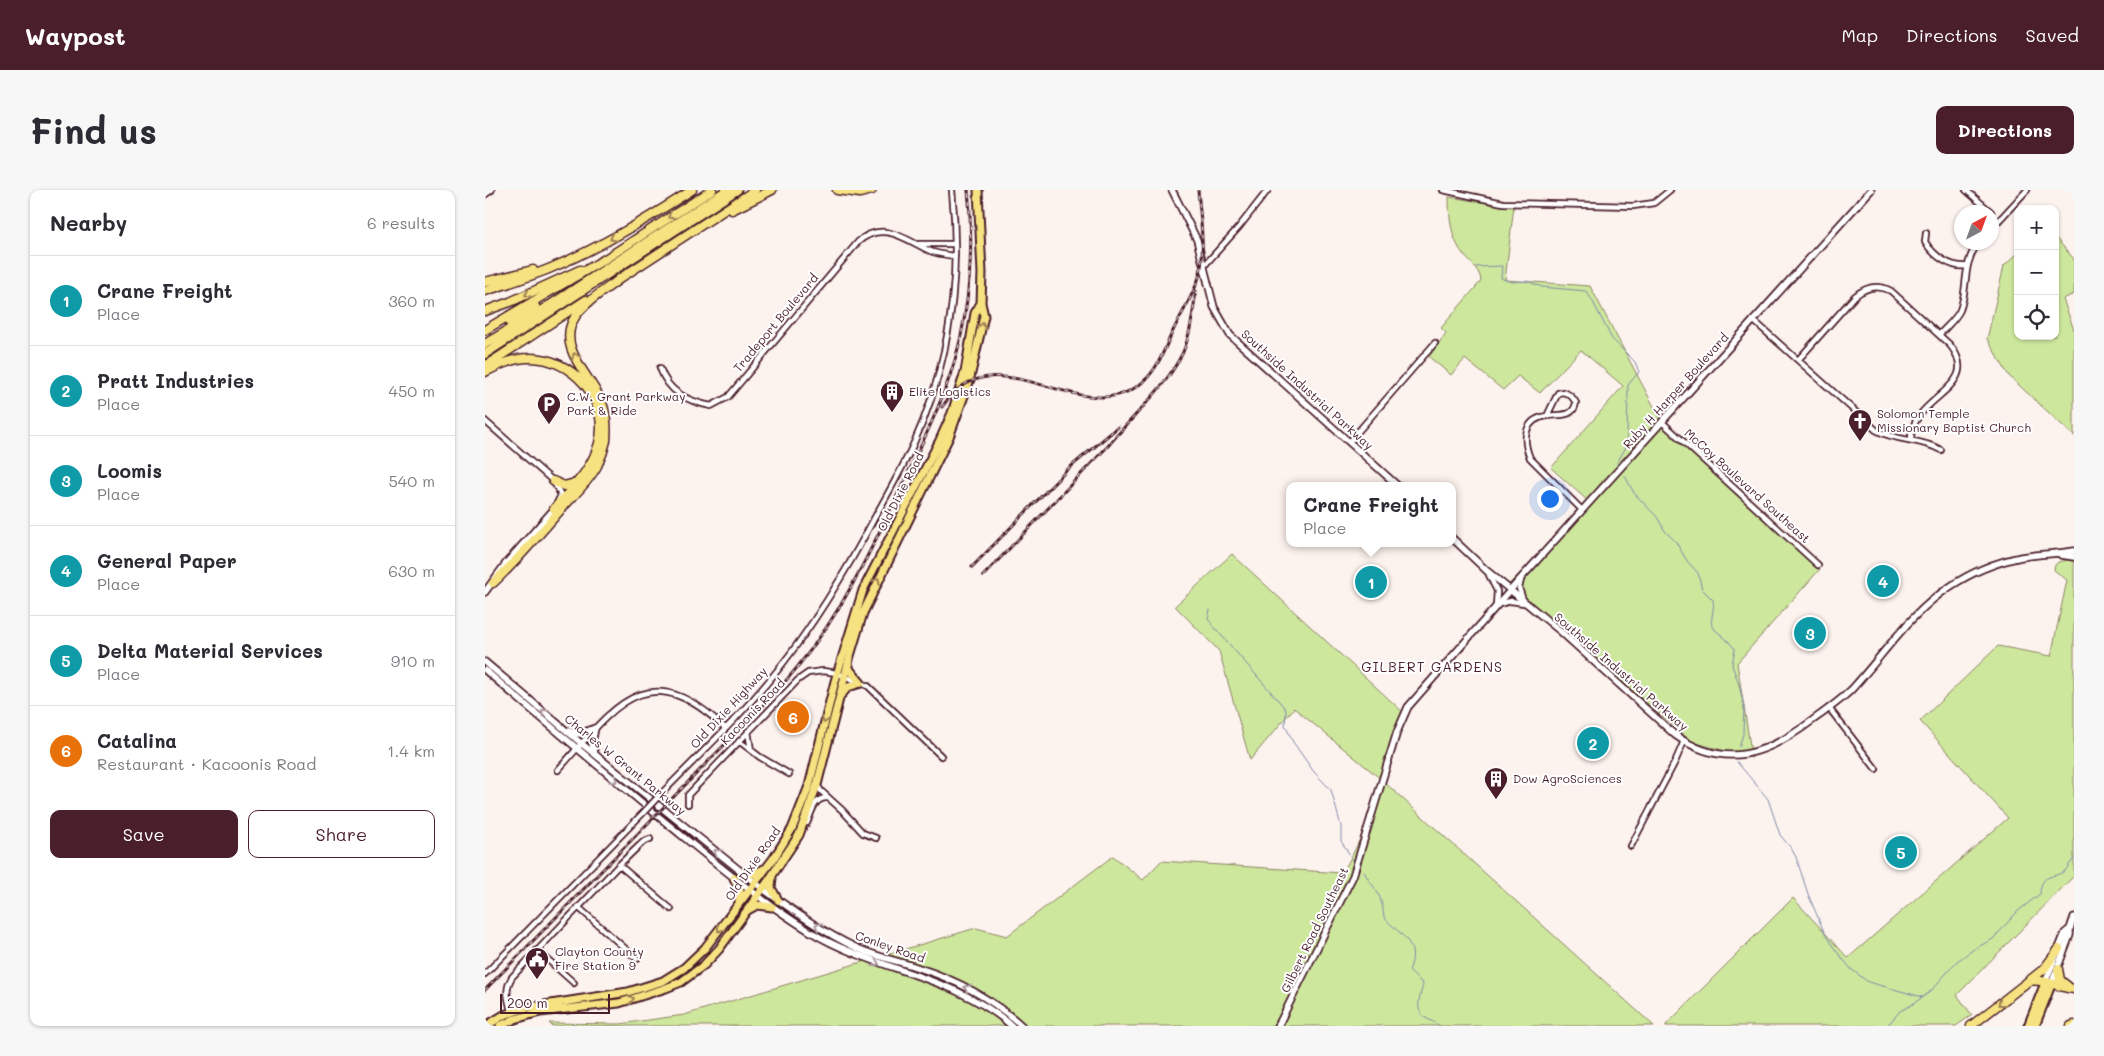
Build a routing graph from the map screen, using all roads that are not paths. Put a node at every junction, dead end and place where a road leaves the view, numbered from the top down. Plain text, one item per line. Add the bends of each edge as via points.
1 (491, 190) edge
2 (691, 190) edge
3 (712, 190) edge
4 (727, 190) edge
5 (737, 190) edge
6 (755, 190) edge
7 (772, 190) edge
8 (837, 190) edge
9 (872, 190) edge
10 (952, 190) edge
11 (978, 190) edge
12 (1172, 190) edge
13 (1268, 190) edge
14 (1443, 190) edge
15 (1670, 190) edge
16 (1871, 190) edge
17 (1966, 190) edge
18 (2027, 190) edge
19 (485, 194) edge
20 (1982, 205) edge
21 (1999, 220) edge
22 (697, 229) junction
23 (1926, 233) dead end
24 (913, 242) junction
25 (955, 244) junction
26 (1974, 250) edge
27 (578, 256) junction
28 (955, 256) junction
29 (605, 259) junction
30 (1967, 266) junction
31 (1203, 267) junction
32 (622, 277) junction
33 (573, 278) junction
34 (485, 282) edge
35 (485, 291) edge
36 (485, 311) edge
37 (1753, 320) junction
38 (485, 330) edge
39 (1940, 334) junction
40 (485, 339) edge
41 (1435, 343) dead end
42 (485, 344) edge
43 (485, 354) edge
44 (1798, 360) junction
45 (485, 366) edge
46 (659, 368) dead end
47 (485, 372) edge
48 (1547, 416) junction
49 (485, 422) edge
50 (1661, 422) junction
51 (948, 429) junction
52 (1911, 440) junction
53 (1349, 442) junction
54 (1941, 450) dead end
55 (553, 481) junction
56 (1394, 482) edge
57 (577, 483) junction
58 (554, 509) junction
59 (1582, 510) junction
60 (1456, 542) edge
61 (2074, 551) edge
62 (2057, 554) junction
63 (2074, 557) edge
64 (1819, 565) dead end
65 (1487, 571) junction
66 (1522, 577) junction
67 (493, 583) junction
68 (1509, 591) junction
69 (485, 592) edge
70 (1525, 602) junction
71 (1496, 606) junction
72 (485, 662) edge
73 (848, 663) junction
74 (485, 670) edge
75 (841, 675) junction
76 (861, 683) junction
77 (840, 696) junction
78 (1829, 708) junction
79 (564, 728) junction
80 (595, 728) junction
81 (725, 728) junction
82 (748, 731) junction
83 (739, 740) junction
84 (1684, 741) junction
85 (581, 744) junction
86 (577, 749) junction
87 (751, 750) junction
88 (595, 754) junction
89 (941, 756) dead end
90 (1876, 769) dead end
91 (558, 770) dead end
92 (789, 774) dead end
93 (1381, 782) joint
94 (817, 785) junction
95 (828, 798) junction
96 (688, 804) dead end
97 (876, 838) dead end
98 (650, 840) dead end
99 (1631, 846) dead end
100 (789, 850) junction
101 (619, 865) junction
102 (766, 868) junction
103 (744, 873) junction
104 (772, 876) junction
105 (734, 878) junction
106 (755, 882) junction
107 (763, 889) junction
108 (749, 890) junction
109 (757, 896) junction
110 (778, 900) junction
111 (738, 904) junction
112 (772, 907) junction
113 (579, 908) junction
114 (671, 909) dead end
115 (746, 912) junction
116 (2074, 917) edge
117 (2070, 928) junction
118 (2059, 949) junction
119 (537, 950) junction
120 (637, 959) dead end
121 (2058, 968) junction
122 (485, 974) edge
123 (2030, 981) junction
124 (574, 983) dead end
125 (2048, 984) junction
126 (2073, 989) edge
127 (513, 1015) junction
128 (2032, 1024) edge
129 (486, 1026) edge
130 (500, 1026) edge
131 (1012, 1026) edge
132 (1022, 1026) edge
133 (1277, 1026) edge
134 (1971, 1026) edge

1 - 19 street
2 -> 27 highway via 616,237
3 -> 29 highway
4 - 42 highway
5 - 43 highway
6 - 22 highway
7 - 22 highway
8 - 9 highway via 855,193
10 - 25 street, Old Dixie Highway
11 - 51 main road via 981,303 975,313 965,372
12 - 31 street, Southside Industrial Parkway via 1197,240
13 - 31 street
14 - 15 street via 1503,203 1633,206 1654,203
16 - 37 street, Ruby H Harper Boulevard
17 - 20 street
18 - 21 street
22 - 32 highway
23 - 30 street via 1925,242 1941,259 1951,265
24 - 25 street, Tradeport Boulevard
24 - 28 street, Tradeport Boulevard via 931,252
24 - 46 street, Tradeport Boulevard via 888,231 877,231 862,238 728,397 718,403 711,406 684,398 663,379
25 - 28 street, Old Dixie Highway
26 - 30 street
27 - 34 highway
27 - 35 highway
28 - 81 street, Old Dixie Highway via 948,338 941,368 913,446 863,543 821,611 773,675
29 - 33 highway
29 -> 36 highway
30 - 39 street via 1960,309
31 - 53 street, Southside Industrial Parkway via 1214,307 1230,334
32 - 45 highway
67 -> 32 highway via 589,478 600,460 605,442 604,410 574,354 570,333 575,317 583,308
33 - 38 highway
33 - 40 highway
37 - 44 street
37 - 50 street, Ruby H Harper Boulevard
39 - 44 street via 1891,291 1882,287 1871,288 1855,296
39 - 52 street via 1956,352 1959,372 1950,386 1917,417
41 - 53 street
44 - 52 street via 1876,430 1891,438
47 - 57 highway via 511,361 535,358 564,367 582,381 597,407 601,432 594,458
48 - 48 street via 1569,414 1575,410 1576,403 1568,393 1558,393
48 - 59 street via 1534,419 1527,428 1527,450
49 - 55 street
50 - 59 street, Ruby H Harper Boulevard via 1626,466
50 - 64 street, McCoy Boulevard Southeast
73 -> 51 main road, Old Dixie Road via 867,603
51 - 75 main road, Old Dixie Road via 863,590
52 - 54 street via 1926,442
53 - 56 street, Southside Industrial Parkway
55 - 57 highway via 568,486
55 - 58 street via 561,496
57 - 58 highway
58 - 67 street via 507,562
59 - 66 street, Ruby H Harper Boulevard
60 - 65 street, Southside Industrial Parkway
61 - 62 street, Southside Industrial Parkway
62 - 63 street, Southside Industrial Parkway
62 - 78 street, Southside Industrial Parkway via 2000,563 1952,585 1913,618 1851,689
65 - 68 street, Southside Industrial Parkway
65 - 71 street, Southside Industrial Parkway via 1497,592
66 - 68 street, Ruby H Harper Boulevard
66 - 70 street via 1519,588
67 - 69 street
68 - 70 street, Southside Industrial Parkway
68 - 71 street, Ruby H Harper Boulevard
70 - 71 street via 1503,602
70 - 84 street, Southside Industrial Parkway
71 - 93 street, Ruby H Harper Boulevard via 1416,697 1392,743
79 -> 72 street, Charles W Grant Parkway
73 - 75 main road, Old Dixie Road
73 - 76 main road
74 - 86 street, Charles W Grant Parkway
75 - 76 street, Kacoonis Road
75 - 77 main road, Old Dixie Road
75 - 82 street, Kacoonis Road via 817,671 805,674
75 -> 102 main road, Old Dixie Road via 803,802 789,834
76 - 77 main road via 846,688
76 - 89 street, Kacoonis Road via 868,686
77 - 94 main road, Old Dixie Road
78 - 84 street, Southside Industrial Parkway via 1791,737 1760,752 1724,754
78 - 90 street
79 - 80 street via 581,734
79 - 85 street, Charles W Grant Parkway
80 - 81 street via 627,700 642,694 663,692 690,700
80 - 85 street
80 - 88 street via 592,743
81 - 122 street, Old Dixie Highway, bridge
82 - 83 street, Kacoonis Road
82 - 87 street
83 - 87 street
83 - 96 street, Kacoonis Road via 688,795
84 - 99 street
85 - 86 street
85 - 88 street, Charles W Grant Parkway
86 - 91 street
86 -> 105 street, Charles W Grant Parkway
87 - 92 street
103 -> 88 street, Charles W Grant Parkway
93 - 133 street, Gilbert Road Southeast via 1353,876
94 - 95 street
94 - 100 main road, Old Dixie Road via 807,817
95 - 97 street via 863,833
95 - 100 street via 817,800 800,837
98 - 101 street via 643,842
100 - 104 main road, Old Dixie Road
101 - 113 street
101 - 114 street
102 - 103 main road via 754,874
102 - 106 main road, Old Dixie Road
103 - 106 street, Charles W Grant Parkway
104 - 107 main road, Old Dixie Road
104 - 110 main road via 771,888
105 - 108 street, Charles W Grant Parkway
105 - 111 main road via 740,891
106 - 107 street, Conley Road
106 - 108 main road, Old Dixie Road
107 - 109 main road, Old Dixie Road
107 - 110 street, Conley Road
108 - 109 street, Conley Road
108 - 111 main road, Old Dixie Road
109 - 112 street, Conley Road
109 - 115 main road, Old Dixie Road
132 -> 110 street, Conley Road via 974,991 941,976 857,948
111 -> 127 main road, Old Dixie Road via 701,953 663,980 627,992 525,1008
112 - 115 main road via 757,905
112 -> 131 street, Conley Road via 852,954 961,993
113 - 119 street
113 - 120 street
127 -> 115 main road, Old Dixie Road via 619,1003 681,982 713,956
116 - 117 street
117 - 118 street via 2065,932
117 - 121 street via 2071,935
118 - 123 highway via 2048,966
118 - 125 street
119 - 124 street
119 - 127 street via 509,982 507,994
121 - 125 street
121 - 126 highway via 2060,980
123 - 125 highway
123 -> 134 highway
125 - 126 highway
125 - 128 main road
127 - 129 main road, Old Dixie Road
127 - 130 main road, Old Dixie Road

